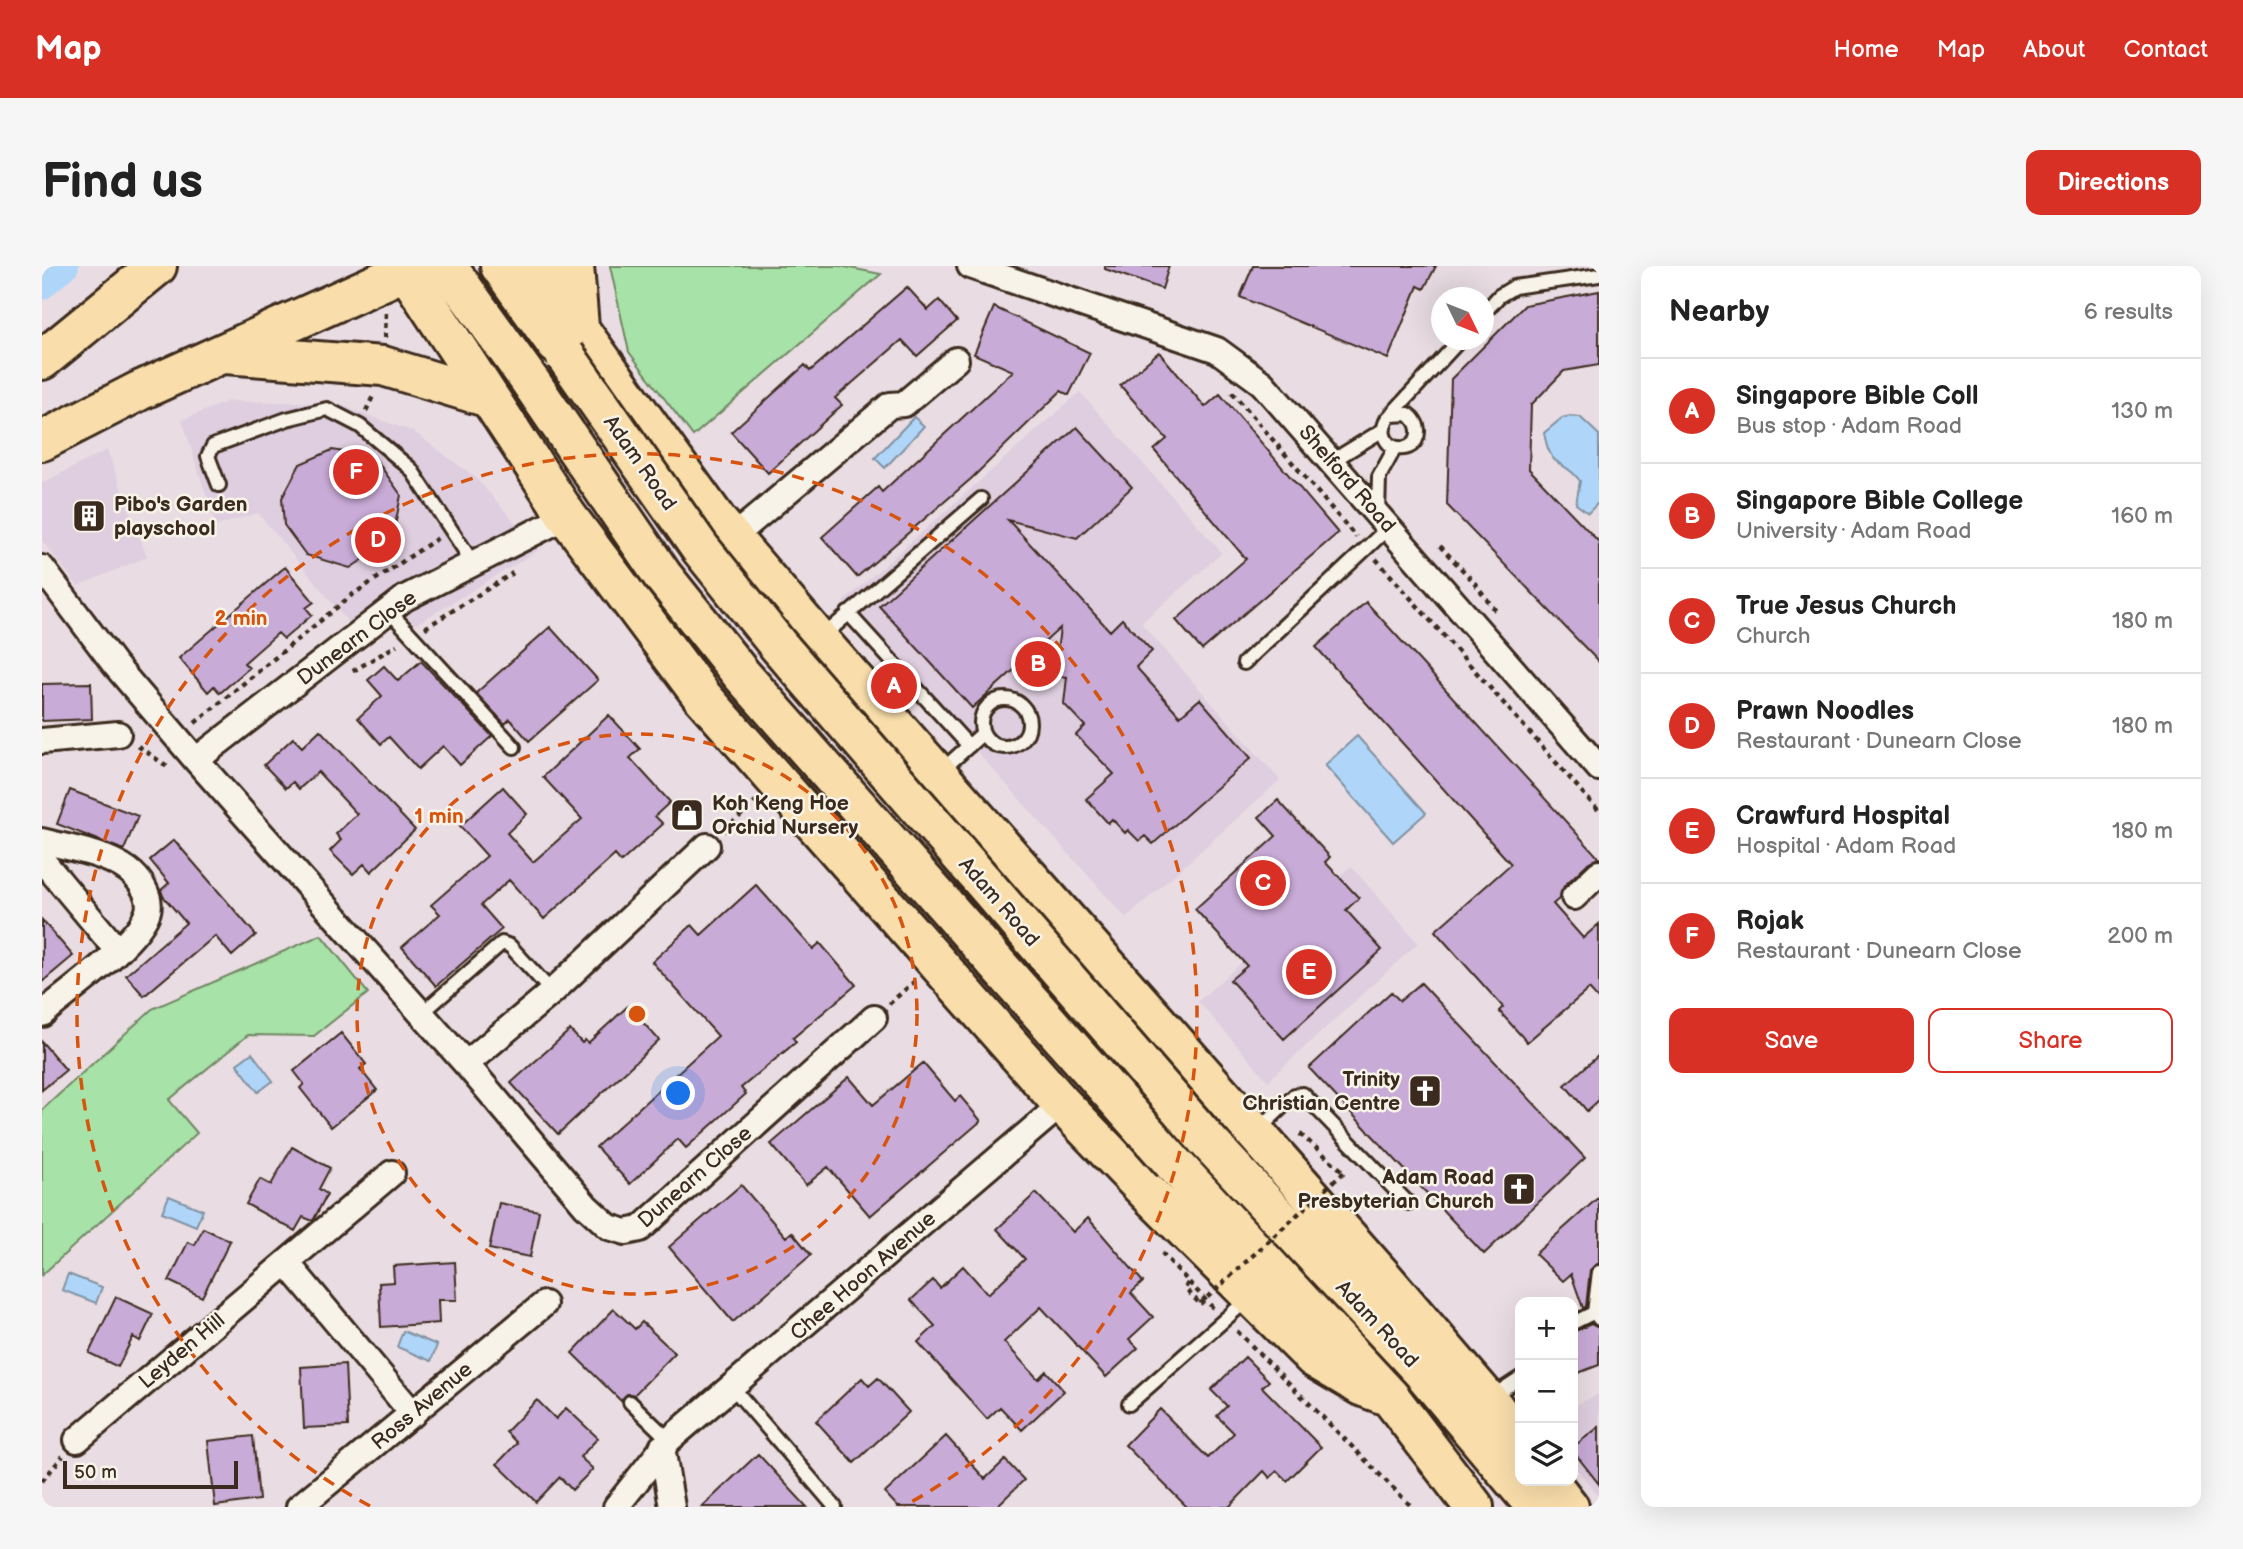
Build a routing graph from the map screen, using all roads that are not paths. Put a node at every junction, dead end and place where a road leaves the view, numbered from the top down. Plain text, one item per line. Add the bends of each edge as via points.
1 (157, 266) edge
2 (447, 266) edge
3 (500, 266) edge
4 (534, 266) edge
5 (573, 266) edge
6 (970, 266) edge
7 (402, 272) edge
8 (1032, 275) edge
9 (1599, 275) edge
10 (1494, 301) edge
11 (579, 332) junction
12 (1451, 350) edge
13 (220, 353) junction
14 (42, 360) edge
15 (956, 360) dead end
16 (486, 397) junction
17 (629, 397) junction
18 (1392, 415) junction
19 (1383, 430) junction
20 (42, 441) edge
21 (1395, 448) junction
22 (1332, 461) junction
23 (532, 464) junction
24 (219, 485) dead end
25 (981, 499) dead end
26 (568, 516) junction
27 (1384, 521) junction
28 (739, 533) junction
29 (473, 564) junction
30 (42, 568) edge
31 (389, 611) junction
32 (849, 613) junction
33 (819, 640) junction
34 (1244, 663) dead end
35 (983, 733) dead end
36 (118, 734) road end
37 (42, 741) edge
38 (969, 746) junction
39 (514, 747) dead end
40 (196, 760) junction
41 (1599, 768) edge
42 (937, 774) junction
43 (42, 841) edge
44 (707, 846) road end
45 (42, 860) edge
46 (1599, 873) edge
47 (1574, 897) dead end
48 (117, 950) junction
49 (552, 992) junction
50 (42, 1014) edge
51 (421, 1014) junction
52 (874, 1018) road end
53 (466, 1064) junction
54 (1062, 1104) junction
55 (1254, 1134) junction
56 (392, 1172) dead end
57 (1408, 1203) dead end
58 (287, 1263) junction
59 (1599, 1272) edge
60 (1251, 1297) junction
61 (544, 1304) dead end
62 (1597, 1313) edge
63 (1578, 1321) edge
64 (1515, 1381) edge
65 (733, 1388) junction
66 (1390, 1397) junction
67 (1488, 1399) junction
68 (630, 1402) dead end
69 (1129, 1404) dead end
70 (413, 1414) junction
71 (1515, 1435) edge
72 (77, 1440) road end
73 (665, 1443) junction
74 (1553, 1486) edge
75 (299, 1507) edge
76 (616, 1507) edge
77 (672, 1507) edge
78 (835, 1507) edge
79 (1474, 1507) edge
80 (1536, 1507) edge
81 (1569, 1507) edge

1 - 14 highway
2 - 66 highway, Adam Road, bridge via 662,575 741,674 1173,1163
3 - 80 highway, Adam Road, bridge via 700,548 778,645 1205,1138 1422,1371
4 - 11 highway
5 - 11 highway
6 - 8 street, Shelford Road
7 - 13 highway
7 - 16 highway
8 - 22 street, Shelford Road via 1217,350 1262,383
9 - 10 lane via 1514,287
11 - 17 highway
12 - 18 lane
13 - 16 highway
13 - 20 highway
15 - 28 street via 904,404 890,405
16 - 23 highway
17 - 23 highway via 604,382 566,377 532,404 527,431
17 - 28 highway
18 - 19 lane
18 - 21 lane via 1408,414 1419,433 1411,446
19 - 21 lane via 1386,441
19 - 22 lane
21 - 27 lane via 1379,477
22 - 27 street, Shelford Road
23 - 26 highway
24 - 29 lane via 208,456 213,446 327,409 360,426 411,470
25 - 32 lane
26 - 29 street, Dunearn Close
26 - 54 highway via 701,695
27 - 34 lane via 1366,549
27 - 41 street, Shelford Road
28 - 33 highway
29 - 31 street, Dunearn Close via 405,598
30 - 40 street, Dunearn Close
31 - 39 lane
31 - 40 street, Dunearn Close
32 - 33 lane
32 - 38 lane
33 - 42 highway
35 - 38 lane
36 - 37 street
38 - 42 lane
40 - 51 street, Dunearn Close
42 - 55 highway
43 - 48 street via 128,870 147,894 148,912 133,937
44 - 49 street
45 - 48 street
46 - 47 street
48 - 50 street
49 - 51 lane via 502,943
49 - 53 street
51 - 53 street, Dunearn Close
52 - 53 street, Dunearn Close via 640,1229 626,1232 610,1227 586,1206
54 - 60 highway
54 - 65 street, Chee Hoon Avenue
55 - 57 lane via 1295,1095 1303,1094
55 - 67 highway
56 - 58 street, Leyden Hill
58 - 70 street
58 - 72 street, Leyden Hill
59 - 62 lane
60 - 66 highway via 1314,1358
60 - 69 lane
61 - 70 street, Ross Avenue
62 - 63 lane
64 - 67 lane
65 - 73 street, Chee Hoon Avenue
65 - 78 lane
66 - 79 highway, Adam Road
67 - 71 highway
68 - 73 lane
70 - 75 street, Ross Avenue
73 - 76 street, Chee Hoon Avenue
73 - 77 street
74 - 81 highway

